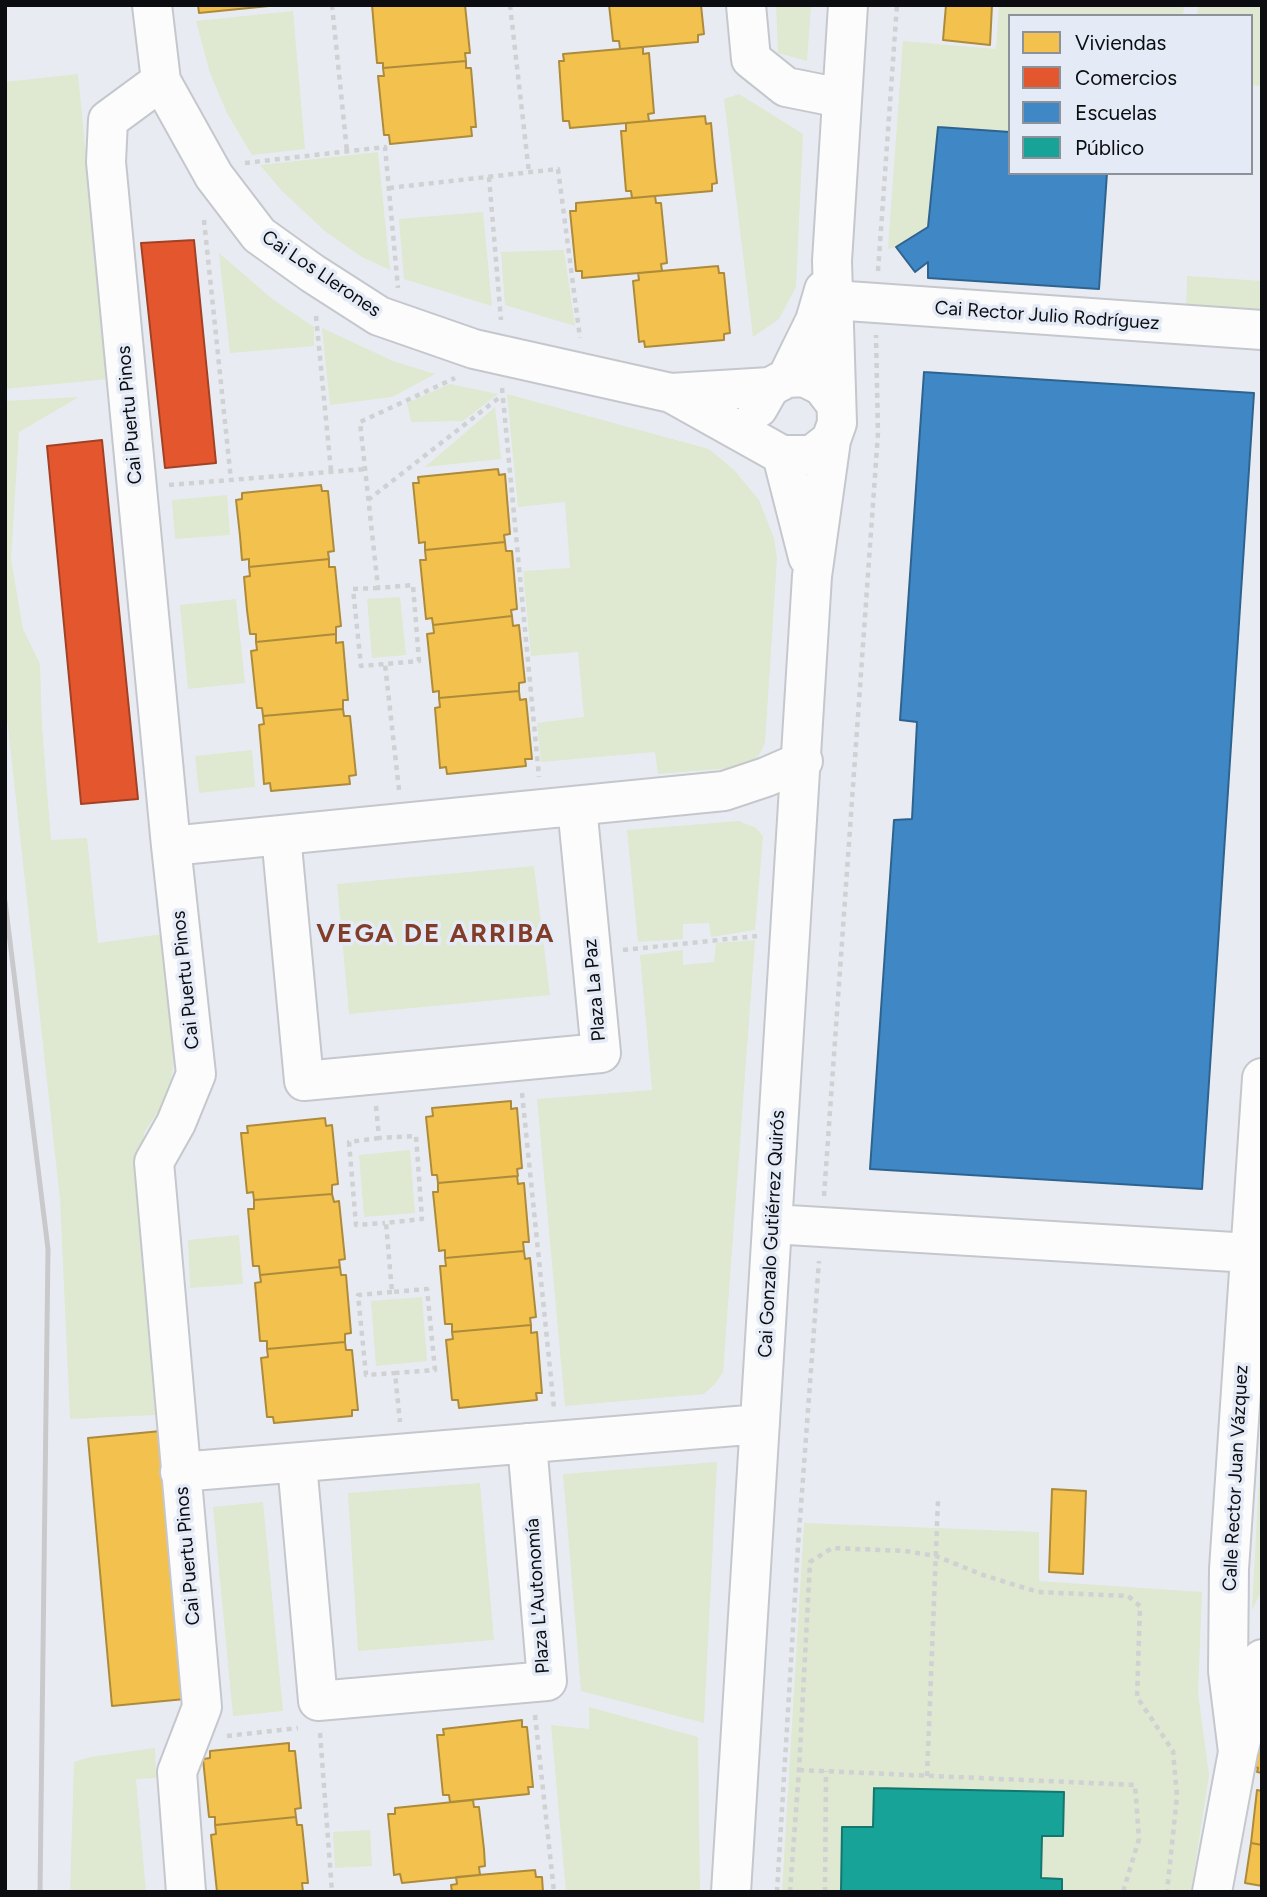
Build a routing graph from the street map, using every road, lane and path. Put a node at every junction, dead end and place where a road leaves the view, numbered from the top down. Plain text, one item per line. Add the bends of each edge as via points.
1 (152, 5) edge
2 (332, 5) edge
3 (510, 5) edge
4 (746, 5) edge
5 (848, 5) edge
6 (897, 5) edge
7 (161, 81) junction
8 (841, 98) junction
9 (347, 152) junction
10 (530, 173) junction
11 (489, 177) junction
12 (219, 181) junction
13 (388, 188) junction
14 (832, 261) junction
15 (313, 274) junction
16 (833, 300) junction
17 (875, 304) junction
18 (401, 324) junction
19 (1262, 330) edge
20 (503, 355) junction
21 (585, 374) junction
22 (456, 377) dead end
23 (778, 383) junction
24 (671, 393) junction
25 (501, 397) junction
26 (833, 421) junction
27 (775, 451) junction
28 (365, 469) junction
29 (331, 471) junction
30 (231, 480) junction
31 (137, 488) junction
32 (368, 500) junction
33 (812, 576) junction
34 (378, 587) junction
35 (385, 664) junction
36 (803, 761) junction
37 (724, 791) junction
38 (560, 807) junction
39 (402, 823) junction
40 (797, 828) junction
41 (281, 835) junction
42 (171, 846) junction
43 (790, 933) junction
44 (591, 953) junction
45 (519, 1061) junction
46 (373, 1074) junction
47 (1262, 1078) edge
48 (379, 1138) junction
49 (386, 1223) junction
50 (772, 1224) junction
51 (822, 1227) junction
52 (1256, 1255) edge
53 (392, 1292) junction
54 (1254, 1329) edge
55 (395, 1373) junction
56 (760, 1424) junction
57 (542, 1442) junction
58 (403, 1454) junction
59 (297, 1462) junction
60 (180, 1472) junction
61 (938, 1500) dead end
62 (936, 1556) junction
63 (1262, 1659) edge
64 (532, 1682) junction
65 (319, 1714) junction
66 (191, 1739) junction
67 (1238, 1752) junction
68 (799, 1770) junction
69 (826, 1771) junction
70 (927, 1776) junction
71 (186, 1892) edge
72 (332, 1892) edge
73 (554, 1892) edge
74 (731, 1892) edge
75 (777, 1892) edge
76 (790, 1892) edge
77 (825, 1892) edge
78 (1123, 1892) edge
79 (1167, 1892) edge
80 (1212, 1892) edge

1 - 7 street, Cai Los Llerones
2 - 9 path
3 - 10 path
4 - 8 street via 751,59 786,88
5 - 8 street
6 - 17 path
7 - 12 street, Cai Los Llerones
7 - 31 street, Cai Puertu Pinos via 108,120 106,162
8 - 14 street
9 - 12 path
9 - 13 path via 385,147
10 - 11 path
10 - 21 path via 558,169
11 - 13 path
11 - 20 path
12 - 15 street, Cai Los Llerones via 259,235
12 - 30 path via 204,219
13 - 18 path
14 - 16 street, Cai Gonzalo Gutiérrez Quirós
14 - 23 street, Cai Gonzalo Gutiérrez Quirós via 816,321
15 - 18 street, Cai Los Llerones via 379,316
15 - 29 path
16 - 17 street, Cai Rector Julio Rodríguez
16 - 26 street, Cai Gonzalo Gutiérrez Quirós
17 - 19 street, Cai Rector Julio Rodríguez
17 - 51 path via 878,433
18 - 20 street, Cai Los Llerones
20 - 21 street, Cai Los Llerones
20 - 25 path
21 - 24 street, Cai Los Llerones
22 - 28 path via 360,422
23 - 24 street
23 - 26 street via 804,377 822,386
23 - 27 street, Cai Gonzalo Gutiérrez Quirós via 758,405 757,426
24 - 27 street
25 - 32 path
25 - 38 path
26 - 27 street via 812,455
26 - 33 street, Cai Gonzalo Gutiérrez Quirós
27 - 33 street, Cai Gonzalo Gutiérrez Quirós
28 - 29 path
28 - 32 path
29 - 30 path
30 - 31 path
31 - 42 street, Cai Puertu Pinos
32 - 34 path
33 - 36 street, Cai Gonzalo Gutiérrez Quirós
34 - 35 path via 353,589 360,666
34 - 35 path via 414,585 419,661
35 - 39 path
36 - 37 street
36 - 40 street, Cai Gonzalo Gutiérrez Quirós
37 - 38 street
37 - 40 street via 769,801
38 - 39 street
38 - 44 street, Plaza La Paz
39 - 41 street
40 - 43 street, Cai Gonzalo Gutiérrez Quirós
41 - 42 street
41 - 46 street, Plaza La Paz via 304,1081
42 - 60 street, Cai Puertu Pinos via 196,1074 154,1162
43 - 44 path
43 - 50 street, Cai Gonzalo Gutiérrez Quirós
44 - 45 street, Plaza La Paz via 601,1053
45 - 46 street, Plaza La Paz
45 - 57 path
46 - 48 path
47 - 52 street, Calle Rector Juan Vázquez
48 - 49 path via 349,1142 356,1225
48 - 49 path via 416,1136 422,1219
49 - 53 path
50 - 51 street
50 - 56 street, Cai Gonzalo Gutiérrez Quirós
51 - 52 street
51 - 75 path
52 - 54 street, Calle Rector Juan Vázquez
53 - 55 path via 358,1295 366,1375
53 - 55 path via 428,1289 435,1370
54 - 67 street, Calle Rector Juan Vázquez via 1229,1569 1228,1671
55 - 58 path
56 - 57 street
56 - 74 street, Cai Gonzalo Gutiérrez Quirós
57 - 58 street
57 - 64 street, Plaza L'Autonomía via 547,1681
58 - 59 street
59 - 60 street
59 - 65 street
60 - 66 street, Cai Puertu Pinos via 202,1707
61 - 62 path
62 - 68 path via 832,1548 810,1562
62 - 70 path
62 - 79 path via 1038,1592 1129,1596 1140,1606 1137,1698 1173,1751 1177,1796
63 - 67 street
64 - 65 street, Plaza L'Autonomía
64 - 73 path
65 - 66 path
65 - 72 path
66 - 71 street, Cai Puertu Pinos via 177,1772
67 - 80 street
68 - 69 path
68 - 76 path
69 - 70 path
69 - 77 path
70 - 78 path via 1135,1785 1139,1839

